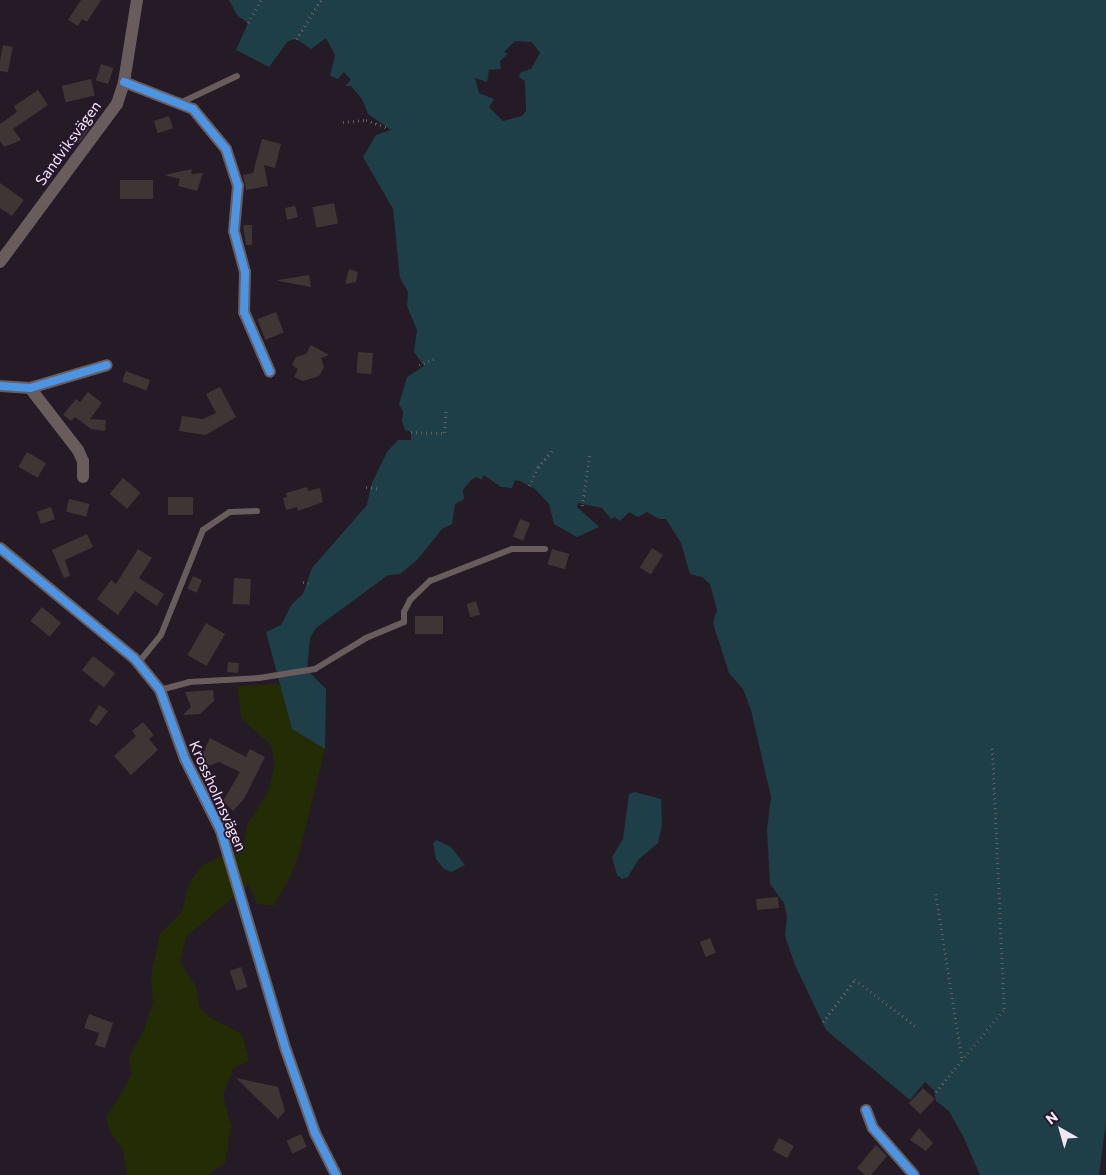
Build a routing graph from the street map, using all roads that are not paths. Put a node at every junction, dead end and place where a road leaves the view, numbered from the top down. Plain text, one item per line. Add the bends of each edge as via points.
1 (137, 0) edge
2 (237, 76) dead end
3 (124, 82) junction
4 (180, 102) junction
5 (0, 262) edge
6 (107, 365) dead end
7 (270, 372) dead end
8 (0, 386) edge
9 (30, 388) junction
10 (83, 477) dead end
11 (257, 512) dead end
12 (0, 548) edge
13 (545, 549) dead end
14 (139, 662) junction
15 (160, 690) junction
16 (866, 1110) dead end
17 (336, 1175) edge
18 (914, 1175) edge

1 - 3 street, Sandviksvägen
2 - 4 lane
3 - 4 street
3 - 5 street, Sandviksvägen via 109,118
4 - 7 street via 198,114 226,149 233,166 238,186 234,231 245,272 244,312
6 - 9 street
8 - 9 street
9 - 10 street via 78,450 83,461
11 - 14 lane via 230,512 203,530 161,635
12 - 14 street, Krossholmsvägen
13 - 15 lane via 512,549 430,581 410,600 404,612 404,622 366,638 315,669 259,678 189,682
14 - 15 street, Krossholmsvägen
15 - 17 street, Krossholmsvägen via 185,759 222,831 286,1050 315,1133
16 - 18 street via 873,1128

